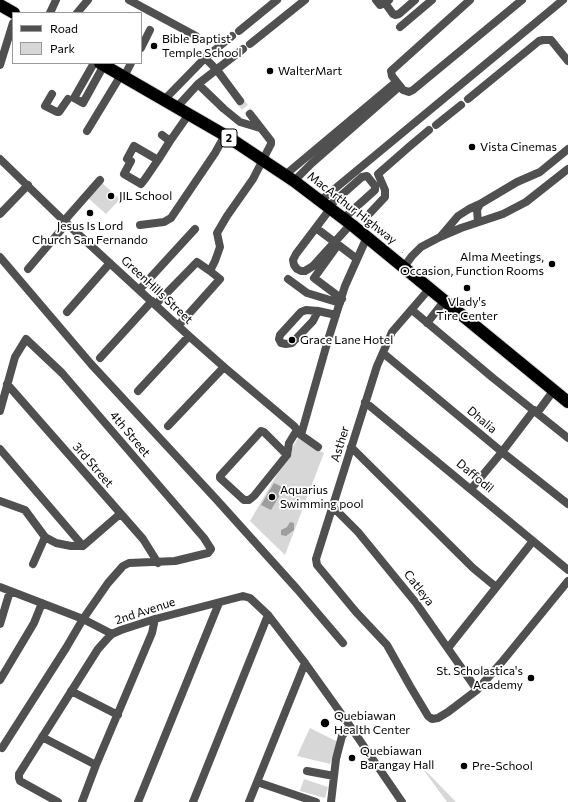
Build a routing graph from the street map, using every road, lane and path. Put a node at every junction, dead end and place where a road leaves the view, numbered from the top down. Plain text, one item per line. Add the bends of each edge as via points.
1 (56, 0) edge
2 (88, 0) edge
3 (129, 0) edge
4 (276, 0) edge
5 (305, 0) edge
6 (376, 0) edge
7 (415, 0) edge
8 (432, 0) edge
9 (470, 0) edge
10 (563, 0) edge
11 (519, 1) edge
12 (387, 2) edge
13 (0, 5) edge
14 (12, 12) edge
15 (50, 12) edge
16 (78, 12) edge
17 (12, 24) edge
18 (400, 27) dead end
19 (150, 30) dead end
20 (239, 31) dead end
21 (4, 36) edge
22 (196, 36) dead end
23 (232, 36) dead end
24 (250, 44) dead end
25 (142, 46) edge
26 (243, 49) dead end
27 (205, 58) junction
28 (568, 61) edge
29 (99, 64) edge
30 (130, 64) edge
31 (0, 65) edge
32 (217, 70) junction
33 (122, 76) junction
34 (198, 84) junction
35 (398, 84) junction
36 (52, 94) dead end
37 (68, 99) dead end
38 (468, 99) dead end
39 (164, 100) junction
40 (240, 101) tunnel mouth
41 (461, 105) dead end
42 (177, 107) junction
43 (189, 114) junction
44 (250, 114) tunnel mouth
45 (436, 125) dead end
46 (260, 128) junction
47 (429, 130) dead end
48 (87, 131) dead end
49 (162, 135) dead end
50 (225, 135) junction
51 (170, 141) junction
52 (568, 149) edge
53 (0, 159) edge
54 (158, 160) junction
55 (264, 160) junction
56 (568, 169) edge
57 (290, 178) junction
58 (100, 180) dead end
59 (28, 185) junction
60 (480, 204) junction
61 (326, 206) junction
62 (370, 213) dead end
63 (0, 214) edge
64 (65, 222) junction
65 (349, 222) junction
66 (478, 222) junction
67 (140, 225) dead end
68 (316, 228) junction
69 (195, 229) dead end
70 (367, 237) junction
71 (440, 237) junction
72 (336, 244) junction
73 (0, 257) edge
74 (357, 259) junction
75 (110, 263) junction
76 (404, 268) junction
77 (28, 269) dead end
78 (210, 270) junction
79 (288, 279) dead end
80 (430, 288) junction
81 (140, 289) junction
82 (445, 300) junction
83 (341, 301) junction
84 (154, 302) junction
85 (412, 310) junction
86 (318, 311) junction
87 (67, 312) dead end
88 (336, 315) junction
89 (427, 323) junction
90 (178, 326) junction
91 (189, 336) junction
92 (383, 352) junction
93 (100, 358) dead end
94 (224, 367) junction
95 (7, 384) junction
96 (554, 390) junction
97 (138, 391) dead end
98 (365, 402) junction
99 (568, 402) edge
100 (0, 411) edge
101 (536, 411) junction
102 (168, 426) dead end
103 (299, 432) junction
104 (568, 438) edge
105 (318, 447) dead end
106 (351, 447) junction
107 (0, 449) edge
108 (502, 452) junction
109 (287, 455) junction
110 (471, 489) junction
111 (0, 501) edge
112 (568, 504) edge
113 (333, 507) junction
114 (120, 514) junction
115 (45, 537) junction
116 (533, 541) junction
117 (83, 546) junction
118 (158, 563) junction
119 (33, 564) dead end
120 (568, 570) edge
121 (568, 581) edge
122 (0, 587) edge
123 (496, 587) junction
124 (10, 591) junction
125 (42, 603) junction
126 (219, 603) junction
127 (268, 616) junction
128 (82, 619) junction
129 (155, 619) junction
130 (0, 624) edge
131 (112, 634) junction
132 (343, 643) dead end
133 (448, 648) junction
134 (305, 664) junction
135 (0, 680) edge
136 (477, 690) junction
137 (71, 691) junction
138 (118, 715) junction
139 (350, 726) junction
140 (42, 737) junction
141 (2, 748) dead end
142 (96, 765) junction
143 (307, 771) dead end
144 (334, 776) junction
145 (257, 782) junction
146 (58, 802) edge
147 (82, 802) edge
148 (138, 802) edge
149 (193, 802) edge
150 (249, 802) edge
151 (316, 802) edge
152 (331, 802) edge
153 (402, 802) edge

1 - 15 street
2 - 16 street
3 - 22 street
4 - 20 street
5 - 24 street
6 - 12 street via 382,6
7 - 12 street via 395,15
8 - 18 street
9 - 35 street via 394,68 392,76
10 - 61 street
11 - 35 street via 413,90 403,90
13 - 14 highway
17 - 21 street
19 - 25 street
21 - 31 street
23 - 27 street
26 - 32 street
27 - 32 street
27 - 39 street
28 - 38 street via 551,40 540,41
29 - 33 highway, MacArthur Highway / 2
30 - 33 street
32 - 34 street
32 - 40 street
33 - 39 highway, MacArthur Highway / 2
33 - 48 street
34 - 42 street
34 - 46 street via 240,122
35 - 57 street
36 - 37 street via 45,106 57,112
39 - 42 highway, MacArthur Highway / 2
41 - 45 street
42 - 43 highway, MacArthur Highway / 2
43 - 50 highway, MacArthur Highway / 2
43 - 51 street
44 - 46 street
46 - 55 street via 271,140
47 - 62 street via 378,174 385,190 385,197
49 - 51 street
50 - 55 highway, MacArthur Highway / 2
50 - 67 street via 171,218 164,222
51 - 54 street
52 - 60 street via 540,172
53 - 59 street, GreenHills Street
54 - 54 street via 141,184 124,174 131,161 127,159 134,146
55 - 57 highway, MacArthur Highway / 2
55 - 78 street via 217,233 220,247
56 - 66 street via 526,202 503,214
57 - 61 highway, MacArthur Highway / 2
58 - 64 street
59 - 63 street
59 - 64 street, GreenHills Street
60 - 66 street via 477,210
60 - 71 street via 458,216
61 - 65 highway, MacArthur Highway / 2
61 - 65 street via 362,177 367,176 375,190
61 - 68 street
64 - 75 street, GreenHills Street
64 - 77 street
65 - 70 highway, MacArthur Highway / 2
65 - 72 street
66 - 71 street
68 - 72 street
68 - 72 street via 296,254 294,265 297,269 309,269
69 - 81 street
70 - 74 street
70 - 76 highway, MacArthur Highway / 2
71 - 76 street via 421,247
72 - 74 street
72 - 83 street via 314,278
73 - 132 street via 91,364
74 - 83 street
75 - 81 street, GreenHills Street
75 - 87 street
76 - 80 highway, MacArthur Highway / 2
78 - 84 street via 197,262
78 - 90 street via 220,279
79 - 83 street via 306,293
80 - 82 highway, MacArthur Highway / 2
80 - 85 street, Asther
81 - 84 street, GreenHills Street
82 - 89 street
82 - 96 highway, MacArthur Highway / 2
83 - 88 street
84 - 90 street, GreenHills Street
84 - 93 street
85 - 89 street
85 - 92 street, Asther via 392,332
86 - 86 street via 306,310 296,316 280,335 281,343 292,343 314,322
86 - 88 street
88 - 103 street
89 - 101 street
90 - 91 street, GreenHills Street
91 - 94 street, GreenHills Street
91 - 97 street
92 - 98 street, Asther
92 - 108 street, Dhalia
94 - 102 street
94 - 103 street, GreenHills Street
95 - 100 street
95 - 114 street, 3rd Street
95 - 118 street, 4th Street via 15,357 26,339 62,374 204,538 210,549 208,553
96 - 99 highway, MacArthur Highway / 2
96 - 101 street
98 - 106 street, Asther
98 - 110 street, Daffodil
101 - 104 street
101 - 108 street
103 - 105 street, GreenHills Street
103 - 109 street via 289,443
106 - 113 street, Asther
106 - 123 street via 473,568
107 - 117 street
108 - 110 street
108 - 112 street, Dhalia
109 - 109 street via 249,500 244,500 221,480 220,476 259,432 264,432
110 - 116 street, Daffodil
111 - 115 street via 25,510
113 - 133 street, Catleya via 358,532 416,603
113 - 136 street, Asther via 316,565 387,645 428,716 432,720 438,718
114 - 117 street
114 - 118 street, 3rd Street via 143,538
115 - 117 street via 56,543
115 - 119 street
116 - 120 street, Daffodil
116 - 123 street
118 - 128 street via 126,564
121 - 136 street
122 - 124 street
123 - 133 street
124 - 125 street
124 - 130 street
125 - 128 street
125 - 135 street via 34,623
126 - 127 street, 2nd Avenue via 246,596
126 - 129 street, 2nd Avenue
126 - 148 street
127 - 134 street, 2nd Avenue
127 - 149 street
128 - 131 street
128 - 141 street
129 - 131 street, 2nd Avenue
129 - 138 street via 152,633
131 - 137 street, 2nd Avenue via 98,649
133 - 136 street, Catleya
134 - 139 street, 2nd Avenue
134 - 145 street
137 - 138 street
137 - 140 street, 2nd Avenue
138 - 142 street
139 - 144 street via 342,736
139 - 153 street, 2nd Avenue
140 - 142 street
140 - 146 street, 2nd Avenue via 21,770 19,778 20,781
142 - 147 street
143 - 144 street
144 - 152 street
145 - 150 street
145 - 151 street

